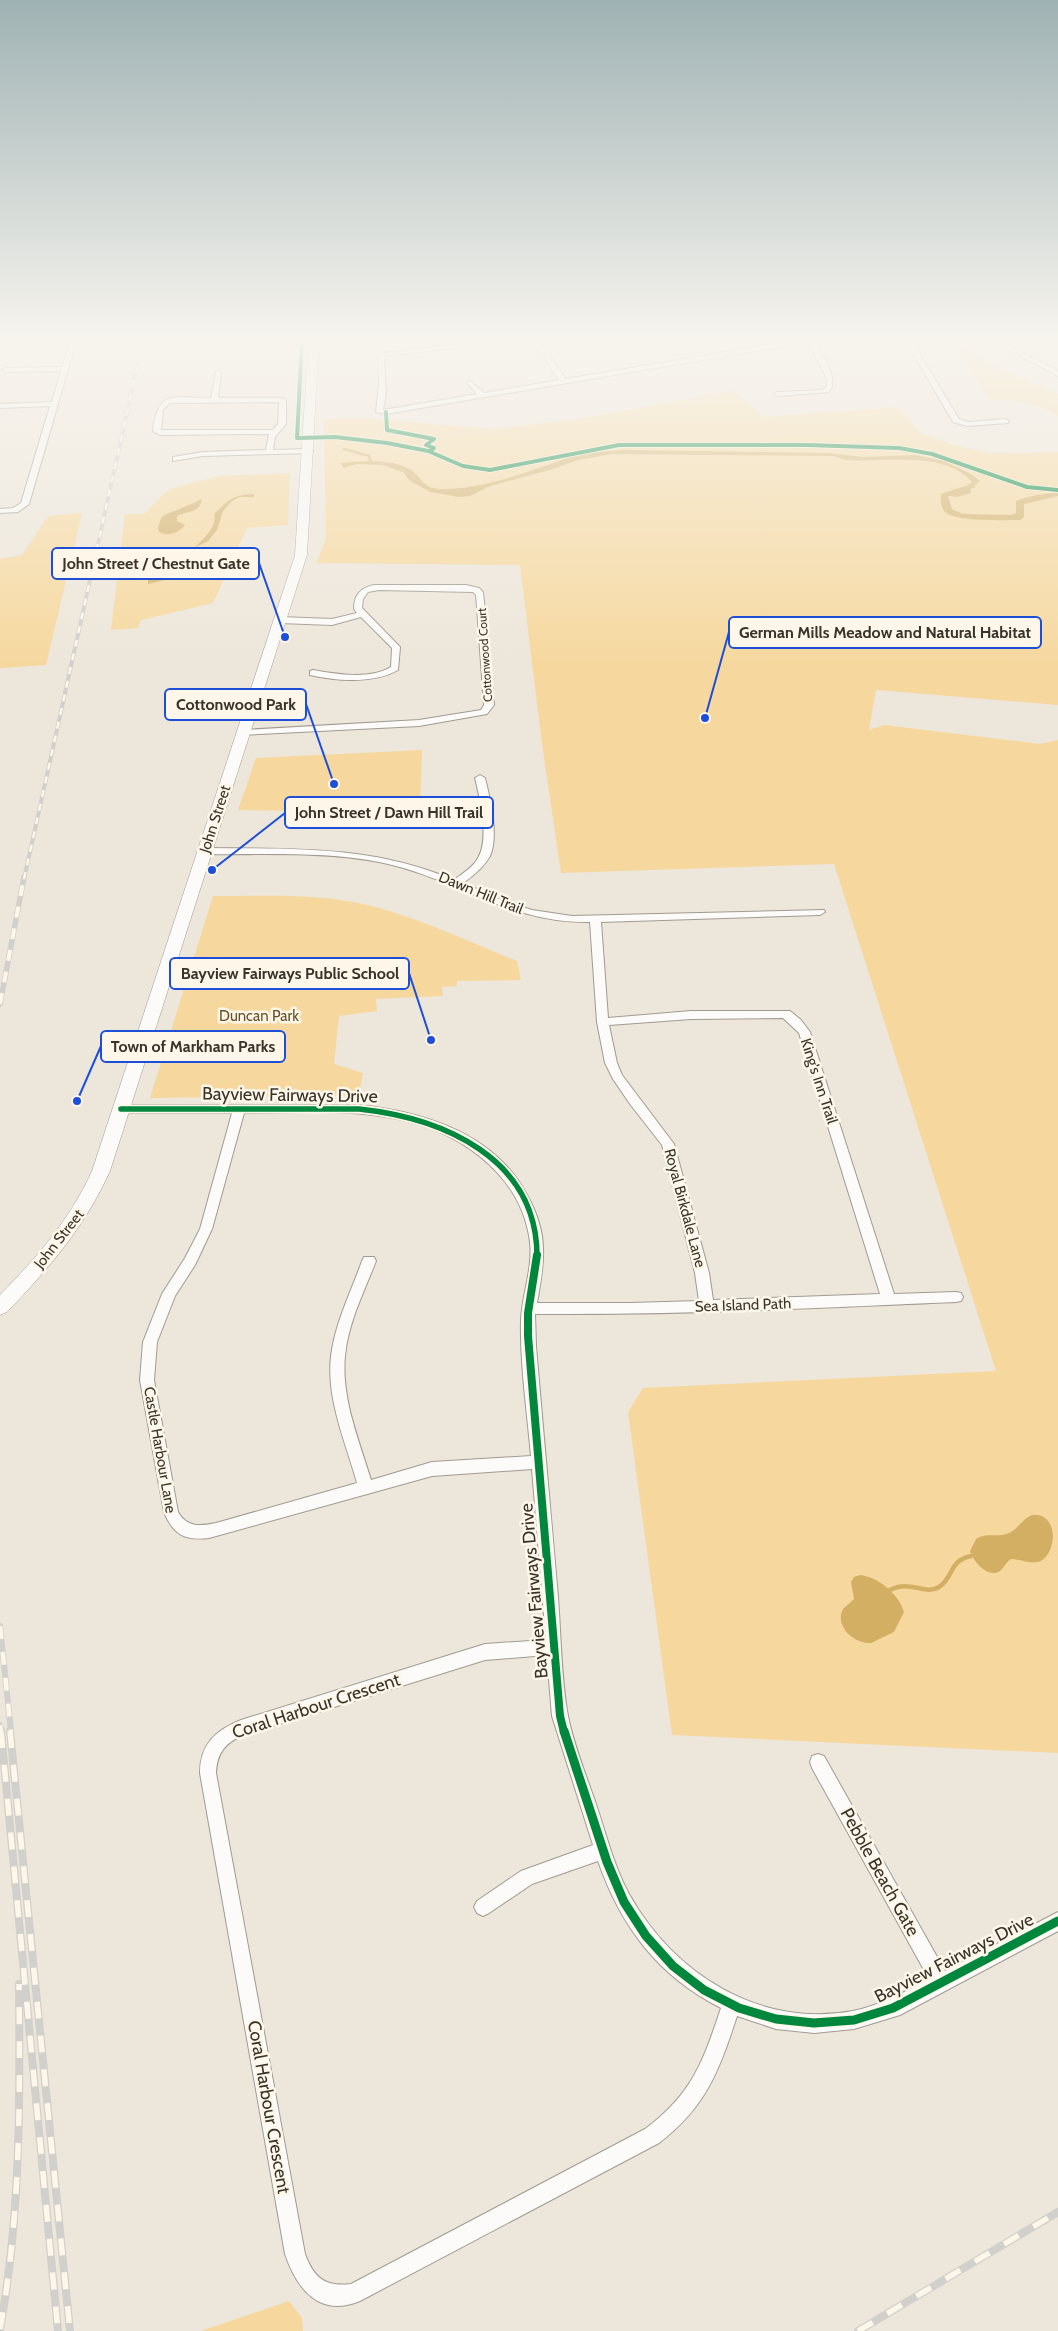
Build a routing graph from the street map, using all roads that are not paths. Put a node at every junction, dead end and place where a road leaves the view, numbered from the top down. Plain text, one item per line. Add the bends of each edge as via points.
1 (42, 449) edge
2 (270, 449) edge
3 (308, 451) joint
4 (270, 452) junction
5 (176, 459) dead end
6 (0, 511) edge
7 (361, 614) junction
8 (280, 620) junction
9 (313, 672) dead end
10 (243, 732) junction
11 (480, 778) dead end
12 (204, 851) junction
13 (454, 884) junction
14 (820, 912) dead end
15 (596, 920) junction
16 (603, 1022) junction
17 (121, 1109) junction
18 (239, 1109) junction
19 (369, 1261) dead end
20 (956, 1297) dead end
21 (889, 1300) junction
22 (707, 1306) junction
23 (0, 1307) edge
24 (529, 1308) junction
25 (538, 1462) junction
26 (366, 1488) junction
27 (553, 1647) junction
28 (818, 1762) dead end
29 (603, 1850) junction
30 (483, 1907) dead end
31 (1058, 1921) edge
32 (941, 1982) junction
33 (731, 2006) junction

1 - 6 street via 25,504 15,510
2 - 4 street
3 - 4 street
3 - 8 main road, John Street via 303,547
4 - 5 street via 204,454
7 - 8 street via 332,622
7 - 9 street via 396,647 394,669 383,674 337,676
7 - 10 street, Cottonwood Court via 358,607 360,594 372,587 466,588 477,591 489,707 479,713 419,723
8 - 10 main road, John Street
10 - 12 main road, John Street
11 - 13 street via 488,846 479,863
12 - 13 street, Dawn Hill Trail via 363,856 401,863
12 - 17 main road, John Street
13 - 15 street, Dawn Hill Trail via 531,913
14 - 15 street, Dawn Hill Trail
15 - 16 street, Royal Birkdale Lane
16 - 21 street, King's Inn Trail via 691,1015 786,1014 797,1023 804,1032
16 - 22 street, Royal Birkdale Lane via 611,1063 617,1076 668,1144 702,1273
17 - 18 street, Bayview Fairways Drive
17 - 23 main road, John Street via 101,1171 84,1209 61,1242
18 - 24 street, Bayview Fairways Drive via 390,1112 434,1123 473,1143 509,1176 526,1205 537,1254
18 - 26 street, Castle Harbour Lane via 206,1229 169,1294 150,1342 147,1380 173,1519 184,1530 204,1532
19 - 26 street via 343,1335 337,1365 339,1388
20 - 21 street, Sea Island Path
21 - 22 street, Sea Island Path
22 - 24 street, Sea Island Path
24 - 25 street, Bayview Fairways Drive
25 - 26 street, Castle Harbour Lane via 432,1469
25 - 27 street, Bayview Fairways Drive
27 - 29 street, Bayview Fairways Drive via 560,1716
27 - 33 street, Coral Harbour Crescent via 485,1652 241,1728 221,1738 209,1755 208,1773 295,2254 305,2277 320,2292 330,2296 353,2294 658,2132 680,2115 702,2084
28 - 32 street, Pebble Beach Gate
29 - 30 street via 527,1877
29 - 33 street, Bayview Fairways Drive via 624,1903 659,1952 682,1974
31 - 32 street, Bayview Fairways Drive
32 - 33 street, Bayview Fairways Drive via 876,2015 842,2023 794,2023

